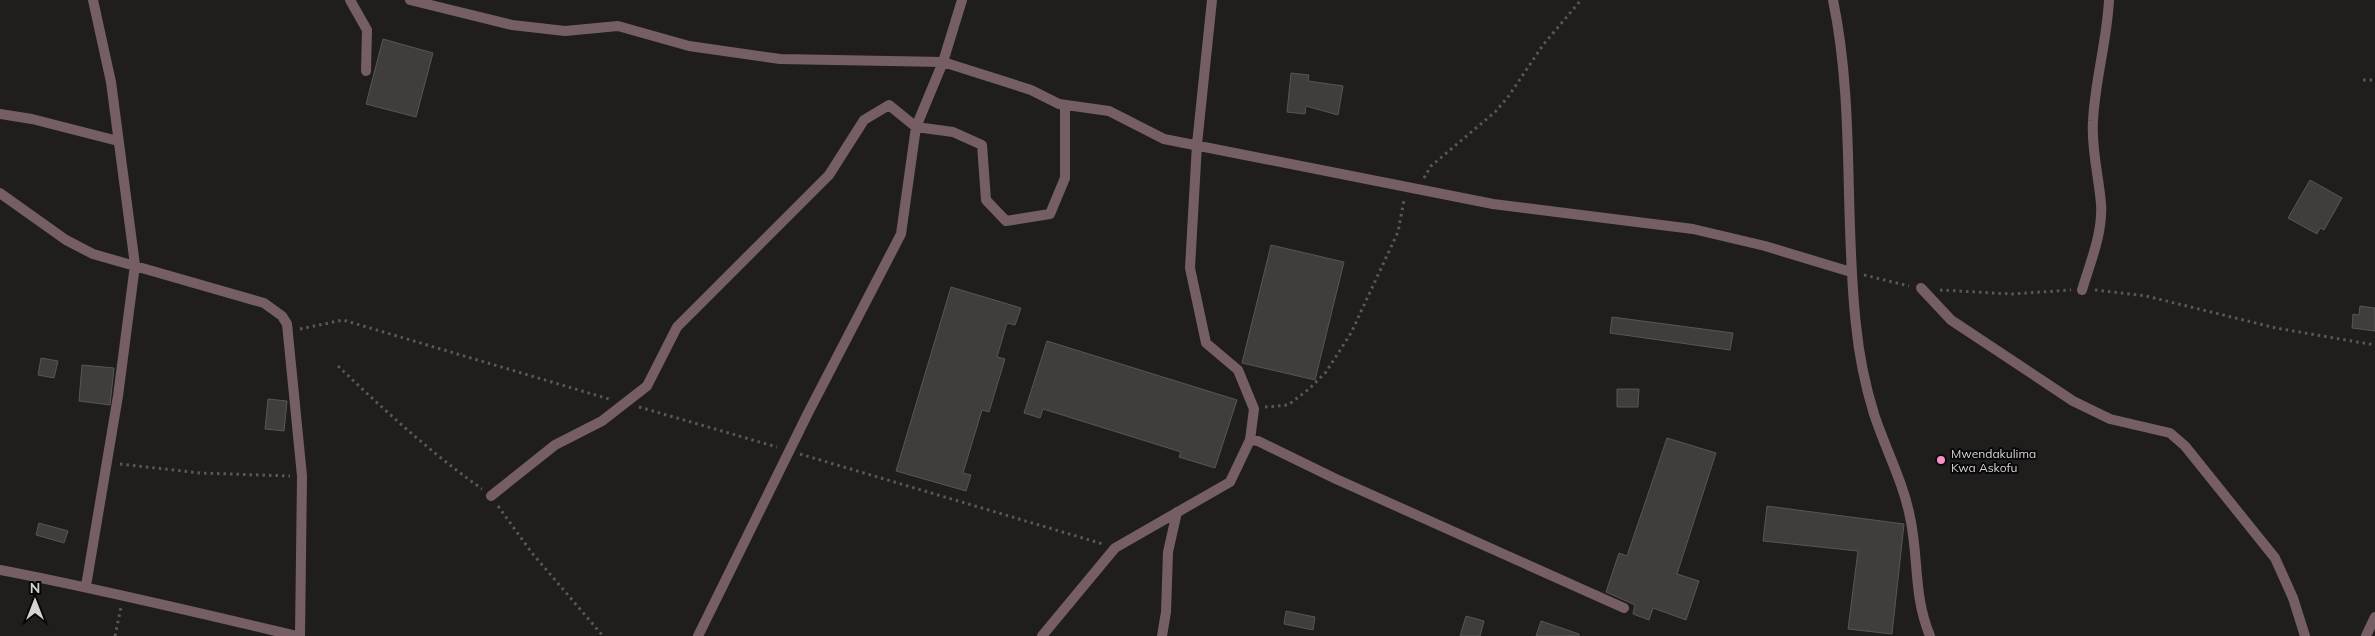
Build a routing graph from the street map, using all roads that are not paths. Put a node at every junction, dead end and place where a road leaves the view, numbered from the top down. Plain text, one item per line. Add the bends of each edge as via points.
1 (93, 0) edge
2 (350, 0) edge
3 (410, 0) edge
4 (962, 0) edge
5 (1212, 0) edge
6 (1833, 0) edge
7 (2109, 0) edge
8 (943, 62) junction
9 (366, 71) dead end
10 (1065, 105) junction
11 (0, 114) edge
12 (916, 127) junction
13 (118, 141) junction
14 (1197, 144) junction
15 (0, 192) edge
16 (135, 265) junction
17 (1851, 272) junction
18 (1921, 288) road end
19 (2082, 290) road end
20 (1250, 440) junction
21 (491, 496) road end
22 (1178, 512) junction
23 (0, 570) edge
24 (86, 586) junction
25 (1624, 608) dead end
26 (2375, 617) edge
27 (299, 636) edge
28 (698, 636) edge
29 (1042, 636) edge
30 (1162, 636) edge
31 (1930, 636) edge
32 (2305, 636) edge
33 (2366, 636) edge

1 - 13 street via 111,82
2 - 9 street via 367,30
3 - 8 street via 512,25 565,31 618,26 689,46 780,59
4 - 8 street
5 - 14 street
6 - 17 street via 1844,87
7 - 19 street via 2093,124 2101,206 2099,230
8 - 10 street via 1031,90
8 - 12 street
10 - 12 street via 1065,178 1050,214 1006,221 986,200 982,145 953,132
10 - 14 street via 1109,111 1164,139
11 - 13 street
12 - 21 street via 889,105 864,120 829,175 677,326 647,386 602,421 556,445
12 - 28 street via 901,234
13 - 16 street
14 - 17 street via 1493,204 1693,229 1765,246
14 - 20 street via 1190,268 1206,344 1238,370 1254,409
15 - 16 street via 66,240 93,254
16 - 24 street
16 - 27 street via 264,303 282,316 290,332 302,476
17 - 31 street via 1862,367 1874,414 1910,516 1916,582
18 - 32 street via 1963,329 2073,401 2110,419 2170,433 2185,446 2275,558
20 - 22 street via 1230,482
20 - 25 street
22 - 29 street via 1115,548
22 - 30 street via 1168,552
23 - 24 street
24 - 27 street
26 - 33 street

